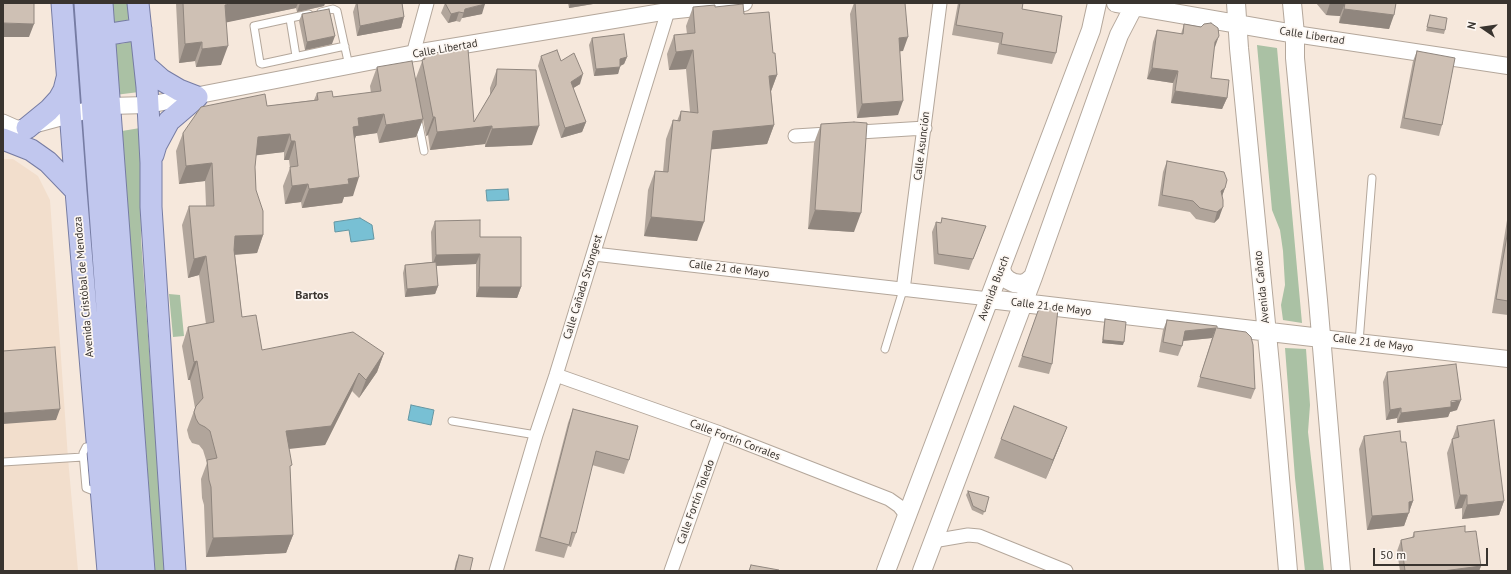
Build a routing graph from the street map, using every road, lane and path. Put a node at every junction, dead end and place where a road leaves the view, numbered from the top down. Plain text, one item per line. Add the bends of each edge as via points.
1 (62, 3) edge
2 (85, 3) edge
3 (102, 3) edge
4 (138, 3) edge
5 (427, 3) edge
6 (744, 3) edge
7 (940, 3) edge
8 (1097, 3) edge
9 (1116, 3) edge
10 (1236, 3) edge
11 (1292, 3) edge
12 (1134, 6) junction
13 (668, 7) edge
14 (290, 19) junction
15 (1238, 25) junction
16 (141, 29) junction
17 (1091, 30) junction
18 (1295, 34) junction
19 (104, 35) junction
20 (1119, 35) junction
21 (345, 46) junction
22 (296, 56) junction
23 (410, 57) junction
24 (145, 64) junction
25 (348, 66) junction
26 (1508, 66) edge
27 (68, 74) junction
28 (197, 97) junction
29 (148, 105) junction
30 (417, 114) edge
31 (101, 115) junction
32 (71, 120) junction
33 (3, 121) edge
34 (24, 128) junction
35 (925, 128) junction
36 (3, 134) edge
37 (795, 136) dead end
38 (3, 139) edge
39 (424, 151) dead end
40 (151, 163) junction
41 (1372, 178) dead end
42 (76, 191) junction
43 (594, 254) junction
44 (1001, 268) junction
45 (1033, 278) junction
46 (903, 290) junction
47 (989, 299) junction
48 (1023, 304) junction
49 (1266, 331) junction
50 (1321, 338) junction
51 (1359, 342) junction
52 (885, 349) dead end
53 (1508, 359) edge
54 (556, 375) junction
55 (452, 421) dead end
56 (720, 433) junction
57 (536, 435) junction
58 (90, 452) junction
59 (3, 462) edge
60 (907, 516) junction
61 (933, 542) junction
62 (108, 571) edge
63 (129, 571) edge
64 (144, 571) edge
65 (175, 571) edge
66 (496, 571) edge
67 (671, 571) edge
68 (886, 571) edge
69 (922, 571) edge
70 (1066, 571) edge
71 (1288, 571) edge
72 (1340, 571) edge

1 - 27 main road, Avenida Cristóbal de Mendoza
2 - 31 main road, Avenida Cristóbal de Mendoza
3 - 19 main road, Avenida Cristóbal de Mendoza
4 - 16 main road
5 - 23 street
6 - 13 street, Calle Libertad
7 - 35 street, Calle Asunción
8 - 17 main road, Avenida Busch
9 - 12 main road, Calle Libertad
10 - 15 main road, Avenida Cañoto
11 - 18 main road
12 - 15 main road, Calle Libertad
12 - 20 main road
13 - 23 street, Calle Libertad
13 - 43 street, Calle Cañada Strongest
14 - 21 lane via 335,9
14 - 22 lane
14 - 22 lane via 256,25 254,28 260,63
15 - 18 main road, Calle Libertad
15 - 49 main road, Avenida Cañoto
16 - 19 main road
16 - 24 main road
17 - 20 main road via 1097,27 1110,28
17 - 44 main road, Avenida Busch
18 - 26 street, Calle Libertad
18 - 50 main road via 1295,58
19 - 31 main road, Avenida Cristóbal de Mendoza
20 - 45 main road
21 - 22 lane
21 - 25 lane
23 - 25 street, Calle Libertad
24 - 28 main road via 169,85
24 - 29 main road
25 - 28 street, Calle Libertad
27 - 32 main road, Avenida Cristóbal de Mendoza
27 - 34 main road via 59,99 49,110
28 - 29 street, Calle Libertad
28 - 40 main road via 170,121 156,145
29 - 31 street, Calle Libertad
29 - 40 main road
30 - 39 lane
31 - 32 street, Calle Libertad
31 - 63 main road, Avenida Cristóbal de Mendoza via 108,322
31 - 64 main road, Avenida Cristóbal de Mendoza
32 - 34 street
32 - 36 street
32 - 42 main road, Avenida Cristóbal de Mendoza
33 - 34 street
34 - 36 street
35 - 37 street
35 - 46 street, Calle Asunción
38 - 42 main road via 30,150 48,162
40 - 65 main road via 151,207
41 - 51 lane
42 - 58 main road, Avenida Cristóbal de Mendoza
43 - 46 street, Calle 21 de Mayo
43 - 54 street, Calle Cañada Strongest
44 - 45 main road via 1008,280 1014,283 1021,284
44 - 47 main road, Avenida Busch
45 - 48 main road
46 - 47 street, Calle 21 de Mayo
46 - 52 lane
47 - 48 main road, Calle 21 de Mayo
47 - 60 main road, Avenida Busch
48 - 49 main road, Calle 21 de Mayo
48 - 61 main road
49 - 50 main road, Calle 21 de Mayo
49 - 71 main road, Avenida Cañoto
50 - 51 street, Calle 21 de Mayo
50 - 72 main road
51 - 53 street, Calle 21 de Mayo
54 - 56 street, Calle Fortín Corrales
54 - 57 street, Calle Cañada Strongest
55 - 57 lane
56 - 60 street, Calle Fortín Corrales via 889,499
56 - 67 street, Calle Fortín Toledo
57 - 66 street, Calle Cañada Strongest
58 - 59 lane
58 - 62 main road, Avenida Cristóbal de Mendoza via 101,489
60 - 68 main road, Avenida Busch
61 - 69 main road
61 - 70 street via 968,535 979,536

